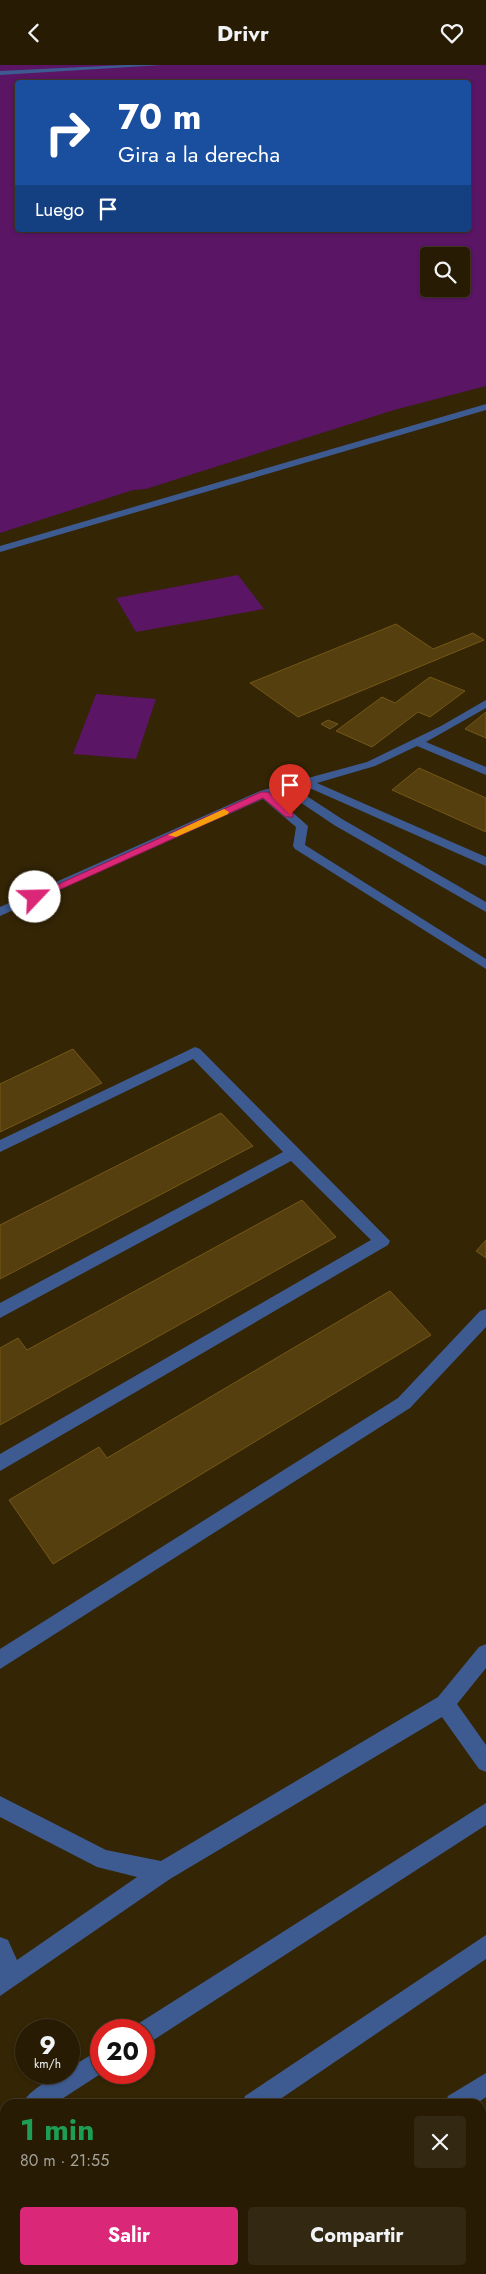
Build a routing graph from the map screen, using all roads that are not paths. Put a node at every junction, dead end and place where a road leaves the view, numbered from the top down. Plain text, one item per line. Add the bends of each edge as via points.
1 (159, 65) edge
2 (0, 73) edge
3 (486, 407) edge
4 (0, 549) edge
5 (486, 703) edge
6 (417, 742) junction
7 (486, 771) edge
8 (305, 783) junction
9 (287, 788) junction
10 (264, 794) junction
11 (486, 862) edge
12 (486, 908) edge
13 (0, 912) edge
14 (486, 965) edge
15 (0, 1147) edge
16 (293, 1153) junction
17 (0, 1311) edge
18 (486, 1316) edge
19 (0, 1463) edge
20 (486, 1653) edge
21 (0, 1660) edge
22 (445, 1704) junction
23 (486, 1762) edge
24 (0, 1806) edge
25 (486, 1813) edge
26 (163, 1872) junction
27 (486, 1946) edge
28 (0, 1948) edge
29 (6, 1981) edge
30 (155, 2026) edge
31 (90, 2067) edge
32 (486, 2084) edge
33 (41, 2099) edge
34 (260, 2099) edge
35 (464, 2099) edge

1 - 2 street
3 - 4 street
5 - 6 street
6 - 7 street
6 - 8 street via 371,764
8 - 9 street
8 - 11 street
9 - 10 street
9 - 12 street via 338,822
10 - 13 street
10 - 14 street via 302,826 298,846
15 - 16 street via 195,1052
16 - 17 street
16 - 19 street via 382,1241
18 - 21 street via 404,1403
20 - 22 street
22 - 23 street
22 - 26 street
24 - 26 street via 104,1860
25 - 30 street
26 - 29 street
27 - 34 street
28 - 29 street
31 - 33 street
32 - 35 street

